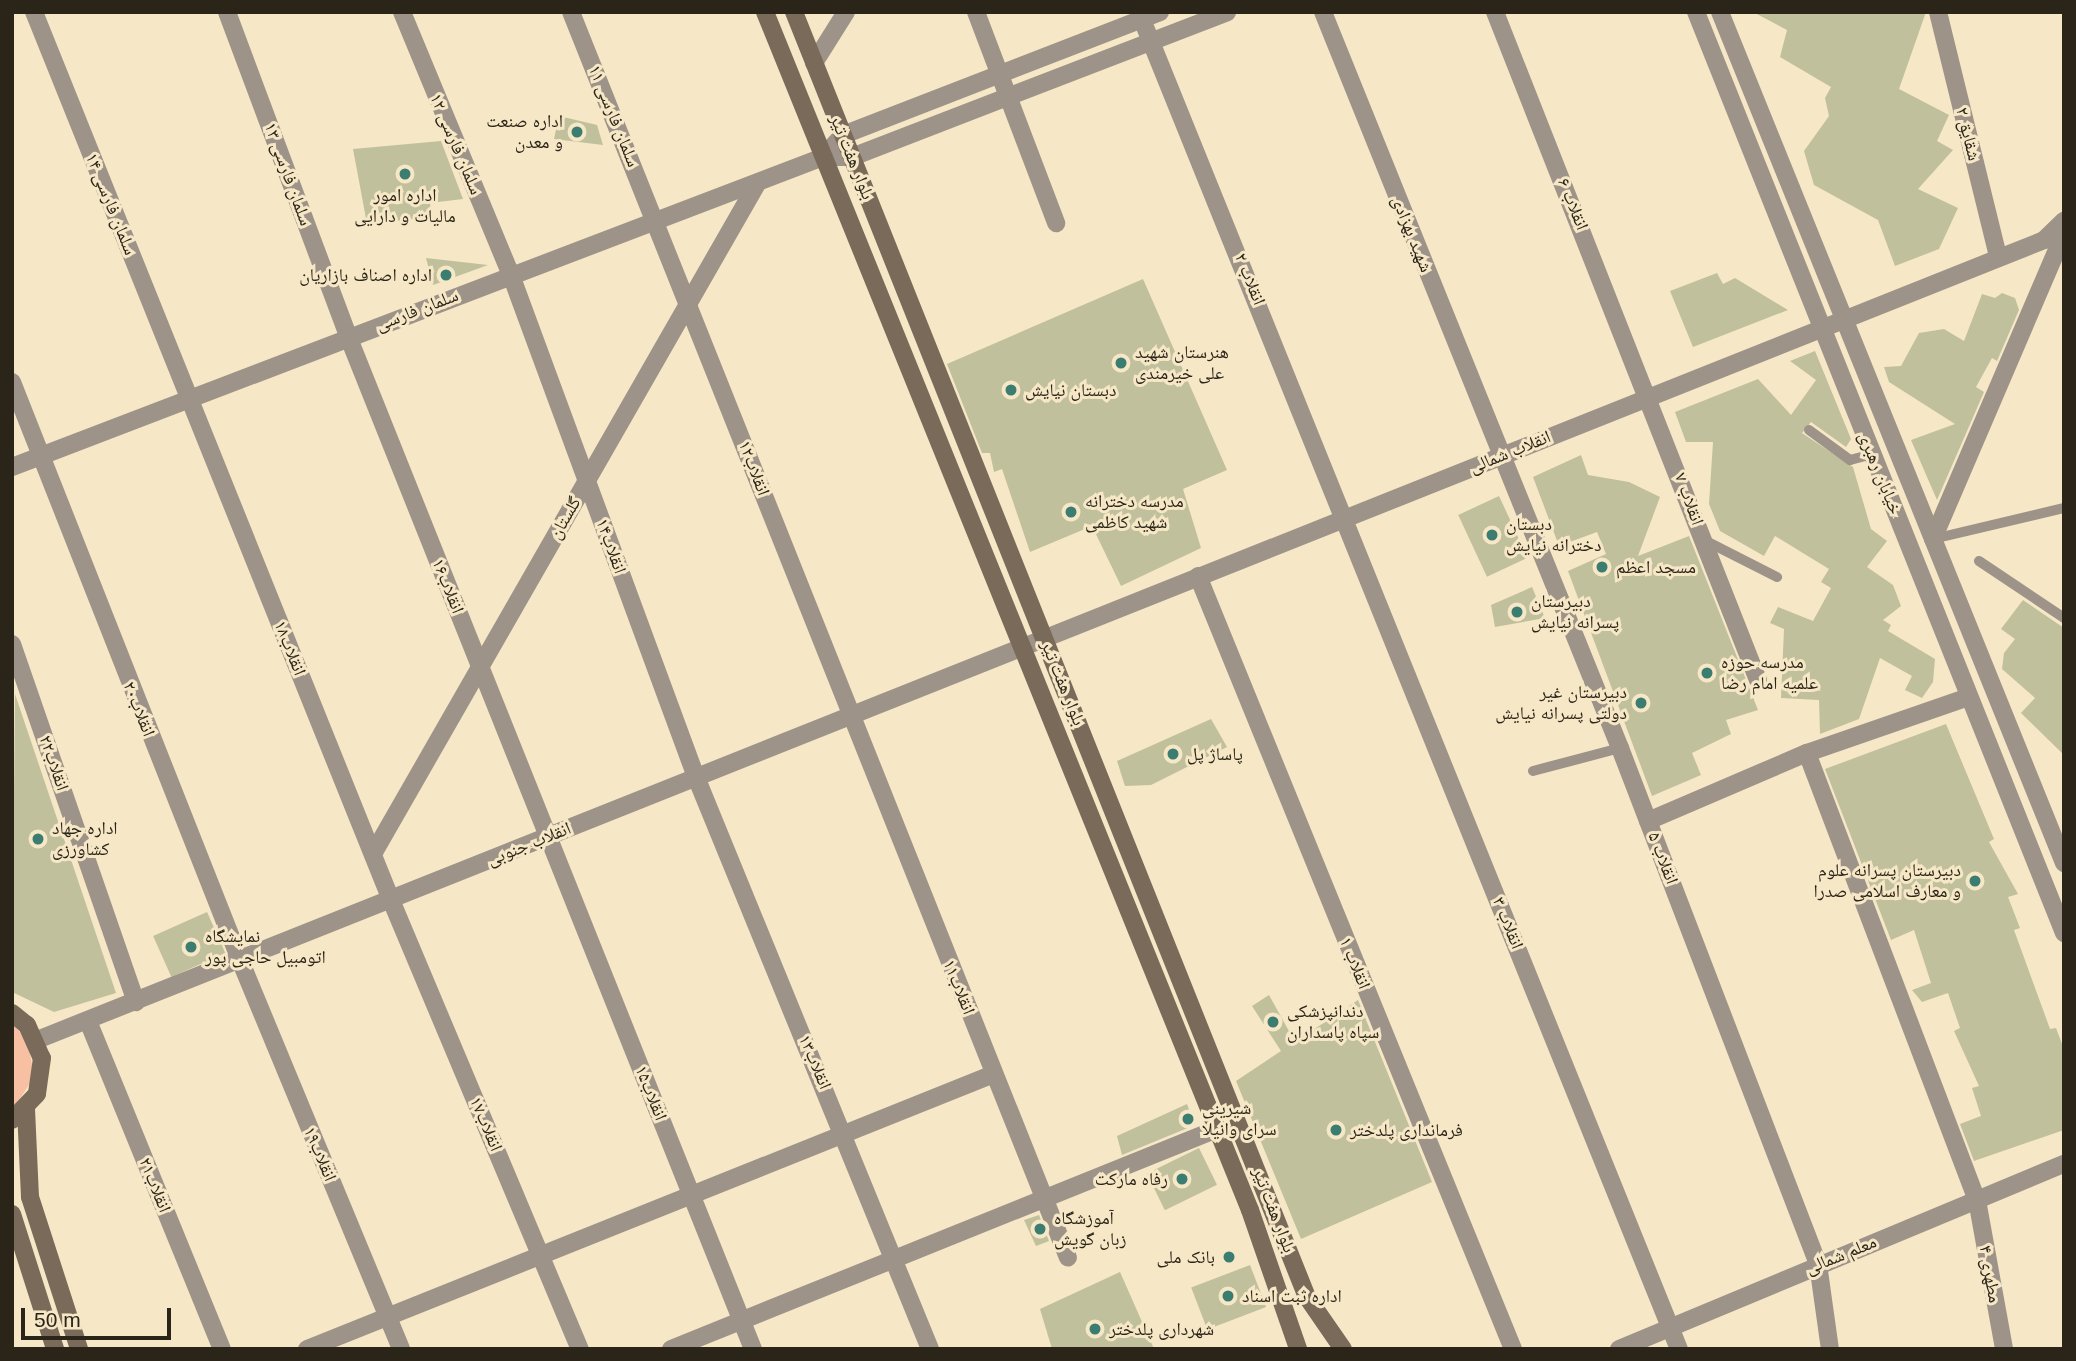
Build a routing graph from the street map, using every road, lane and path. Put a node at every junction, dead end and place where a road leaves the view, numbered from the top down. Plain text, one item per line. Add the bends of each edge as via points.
1 (34, 12) edge
2 (228, 12) edge
3 (402, 12) edge
4 (571, 12) edge
5 (765, 12) edge
6 (794, 12) edge
7 (846, 12) edge
8 (976, 12) edge
9 (1160, 12) edge
10 (1227, 12) edge
11 (1323, 12) edge
12 (1496, 12) edge
13 (1696, 12) edge
14 (1720, 12) edge
15 (1938, 12) edge
16 (1140, 16) edge
17 (1154, 40) junction
18 (814, 62) junction
19 (1001, 74) junction
20 (1010, 96) junction
21 (843, 135) junction
22 (823, 157) junction
23 (852, 158) junction
24 (758, 182) junction
25 (656, 220) junction
26 (2064, 220) edge
27 (1056, 223) dead end
28 (2064, 233) edge
29 (1998, 256) junction
30 (510, 275) junction
31 (690, 304) junction
32 (1844, 317) junction
33 (1821, 326) junction
34 (348, 336) junction
35 (12, 382) edge
36 (188, 396) junction
37 (1650, 396) junction
38 (1809, 430) dead end
39 (1872, 454) junction
40 (1501, 456) junction
41 (38, 457) junction
42 (12, 467) edge
43 (587, 481) junction
44 (2064, 508) edge
45 (1345, 518) junction
46 (1933, 539) junction
47 (1704, 540) junction
48 (1979, 561) dead end
49 (1198, 576) junction
50 (1777, 577) dead end
51 (2064, 618) edge
52 (1045, 638) junction
53 (12, 644) edge
54 (1021, 648) junction
55 (480, 666) junction
56 (1758, 680) dead end
57 (1969, 696) junction
58 (850, 716) junction
59 (1620, 748) junction
60 (1807, 753) junction
61 (1533, 771) dead end
62 (696, 777) junction
63 (1648, 821) junction
64 (548, 837) junction
65 (373, 854) junction
66 (2064, 863) edge
67 (391, 900) junction
68 (2064, 933) edge
69 (240, 960) junction
70 (136, 1002) junction
71 (12, 1013) edge
72 (88, 1021) junction
73 (37, 1040) junction
74 (994, 1074) junction
75 (19, 1115) edge
76 (1217, 1129) junction
77 (845, 1134) junction
78 (2064, 1164) edge
79 (692, 1195) junction
80 (1044, 1198) junction
81 (1977, 1200) junction
82 (12, 1214) edge
83 (541, 1255) junction
84 (894, 1258) junction
85 (1068, 1258) dead end
86 (1818, 1264) junction
87 (387, 1317) junction
88 (741, 1320) junction
89 (1670, 1328) junction
90 (55, 1349) edge
91 (79, 1349) edge
92 (222, 1349) edge
93 (307, 1349) edge
94 (401, 1349) edge
95 (580, 1349) edge
96 (671, 1349) edge
97 (753, 1349) edge
98 (930, 1349) edge
99 (1298, 1349) edge
100 (1343, 1349) edge
101 (1513, 1349) edge
102 (1619, 1349) edge
103 (1679, 1349) edge
104 (1829, 1349) edge
105 (2004, 1349) edge

1 - 36 street, سلمان فارسی ۱۴
2 - 34 street, سلمان فارسی ۱۳
3 - 30 street, سلمان فارسی ۱۲
4 - 25 street, سلمان فارسی ۱۱
5 - 22 main road, بلوار هفت تیر
6 - 18 main road, بلوار هفت تیر
7 - 18 street
8 - 19 street
9 - 16 street
10 - 17 street
11 - 40 street, شهید بهزادی
12 - 37 street, انقلاب ۶
13 - 33 street, خیابان رهبری
14 - 32 street, خیابان رهبری
15 - 29 street, شقایق ۲
16 - 17 street, انقلاب ۲
16 - 19 street
17 - 20 street
17 - 45 street, انقلاب ۲
18 - 21 main road, بلوار هفت تیر
19 - 20 street
19 - 21 street
20 - 23 street
20 - 27 street
21 - 22 street
21 - 23 main road, بلوار هفت تیر
22 - 23 street
22 - 24 street, سلمان فارسی
22 - 54 main road, بلوار هفت تیر
23 - 52 main road, بلوار هفت تیر
24 - 25 street, سلمان فارسی
24 - 31 street, گلستان
25 - 30 street, سلمان فارسی
25 - 31 street, انقلاب۱۲
26 - 29 street, انقلاب شمالی via 2044,240
28 - 46 street
29 - 32 street, انقلاب شمالی
30 - 34 street, سلمان فارسی
30 - 43 street, انقلاب۱۴
31 - 43 street, گلستان
31 - 58 street, انقلاب۱۲
32 - 33 street, انقلاب شمالی
32 - 46 street, خیابان رهبری
33 - 37 street, انقلاب شمالی
33 - 39 street, خیابان رهبری
34 - 36 street, سلمان فارسی
34 - 55 street, انقلاب۱۶
35 - 41 street, انقلاب۲۰
36 - 41 street, سلمان فارسی
36 - 65 street, انقلاب۱۸
37 - 40 street, انقلاب شمالی
37 - 47 street, انقلاب ۷
38 - 39 lane via 1850,460
39 - 57 street, خیابان رهبری
40 - 45 street, انقلاب شمالی
40 - 59 street, انقلاب ۵
41 - 42 street, سلمان فارسی
41 - 69 street, انقلاب۲۰
43 - 55 street, گلستان
43 - 62 street, انقلاب۱۴
44 - 46 lane
45 - 49 street, انقلاب شمالی
45 - 89 street, انقلاب ۳
46 - 66 street, خیابان رهبری
47 - 50 lane
47 - 56 street, انقلاب ۷
48 - 51 lane
49 - 52 street, انقلاب شمالی
49 - 101 street, انقلاب ۱
52 - 54 street, انقلاب شمالی
52 - 100 main road, بلوار هفت تیر via 1307,1297
53 - 70 street, انقلاب۲۲
54 - 58 street, انقلاب جنوبی
54 - 76 main road, بلوار هفت تیر
55 - 64 street, انقلاب۱۶
55 - 65 street, گلستان
57 - 60 street
57 - 68 street, خیابان رهبری
58 - 62 street, انقلاب جنوبی
58 - 74 street, انقلاب۱۱
59 - 61 lane
59 - 63 street, انقلاب ۵
60 - 63 street
60 - 81 street, مطهری ۴
62 - 64 street, انقلاب جنوبی
62 - 77 street, انقلاب۱۳
63 - 86 street, انقلاب ۵
64 - 67 street, انقلاب جنوبی
64 - 79 street, انقلاب۱۵
65 - 67 street, انقلاب۱۸
67 - 69 street, انقلاب جنوبی
67 - 83 street, انقلاب۱۷
69 - 70 street, انقلاب جنوبی
69 - 87 street, انقلاب۱۹
70 - 72 street, انقلاب جنوبی
71 - 73 main road
72 - 73 street, انقلاب جنوبی
72 - 92 street, انقلاب۲۱
73 - 75 main road via 42,1076
74 - 77 street
74 - 80 street, انقلاب۱۱
75 - 91 main road via 30,1197
76 - 80 street
76 - 99 main road, بلوار هفت تیر
77 - 79 street
77 - 84 street, انقلاب۱۳
78 - 81 street, معلم شمالی
79 - 83 street
79 - 88 street, انقلاب۱۵
80 - 84 street
80 - 85 street, انقلاب۱۱
81 - 86 street, معلم شمالی
81 - 105 street, مطهری ۴
82 - 90 main road
83 - 87 street
83 - 95 street, انقلاب۱۷
84 - 88 street
84 - 98 street, انقلاب۱۳
86 - 89 street, معلم شمالی
86 - 104 street, انقلاب ۵
87 - 93 street
87 - 94 street, انقلاب۱۹
88 - 96 street
88 - 97 street, انقلاب۱۵
89 - 102 street, معلم شمالی
89 - 103 street, انقلاب ۳

